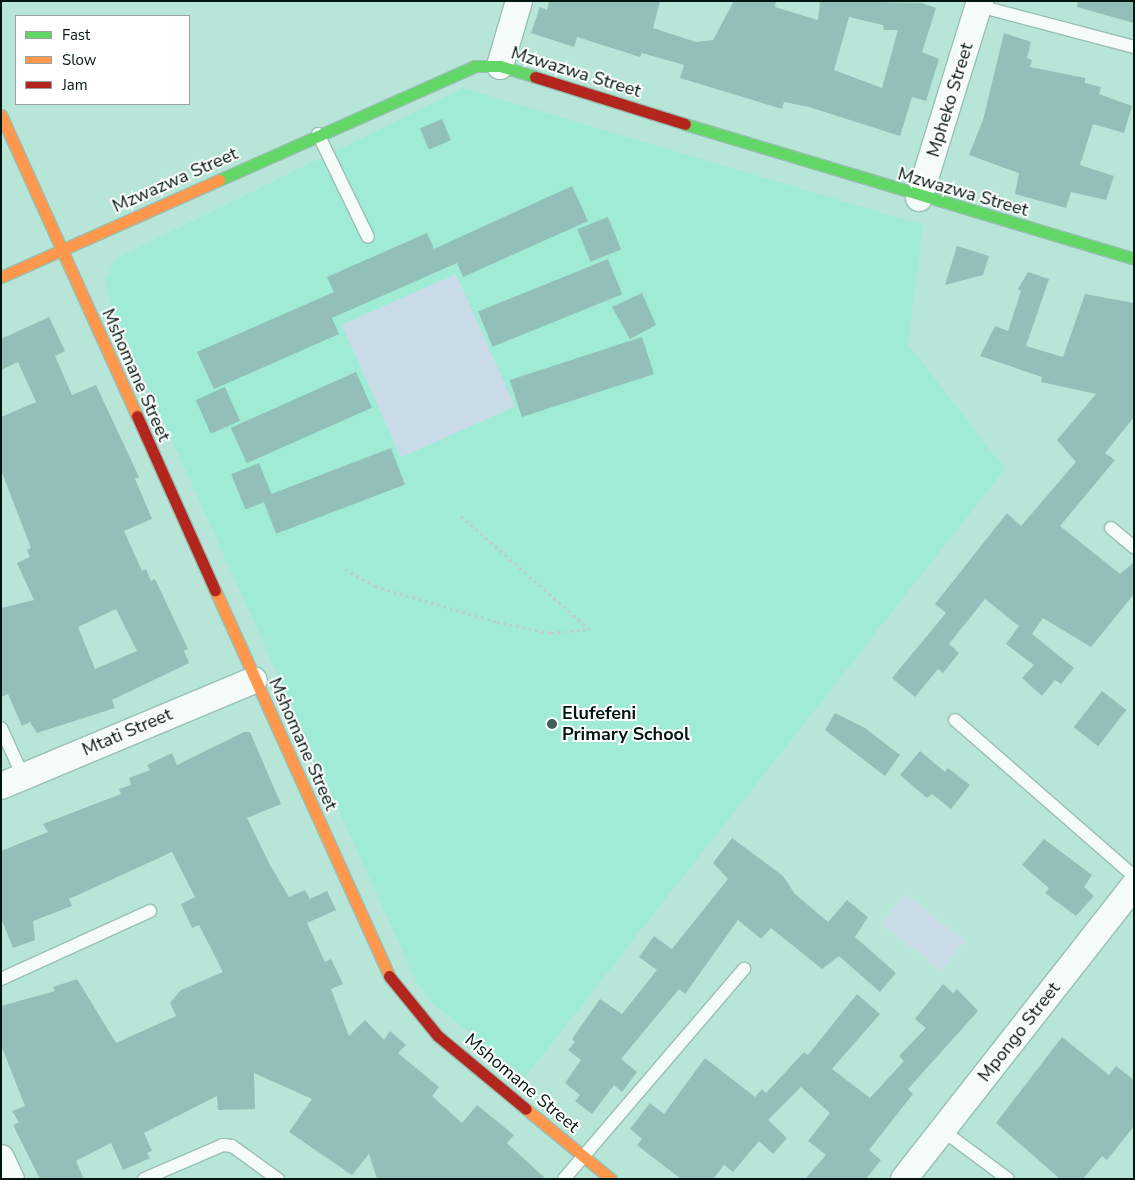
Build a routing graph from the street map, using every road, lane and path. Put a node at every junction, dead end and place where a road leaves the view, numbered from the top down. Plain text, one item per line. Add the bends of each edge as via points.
1 (519, 1) edge
2 (980, 3) edge
3 (1134, 47) edge
4 (500, 66) junction
5 (1, 115) edge
6 (318, 134) junction
7 (919, 198) junction
8 (368, 237) dead end
9 (61, 251) junction
10 (1134, 259) edge
11 (1, 277) edge
12 (460, 516) dead end
13 (1111, 528) dead end
14 (1134, 547) edge
15 (345, 569) dead end
16 (254, 680) junction
17 (955, 720) dead end
18 (1, 728) edge
19 (12, 781) edge
20 (1134, 876) edge
21 (1134, 886) edge
22 (150, 911) dead end
23 (744, 969) dead end
24 (1, 979) edge
25 (942, 1130) junction
26 (582, 1155) junction
27 (1, 1158) edge
28 (11, 1179) edge
29 (144, 1179) edge
30 (278, 1179) edge
31 (564, 1179) edge
32 (610, 1179) edge
33 (904, 1179) edge
34 (1008, 1179) edge

1 - 4 street
2 - 3 lane
2 - 7 street, Mpheko Street
4 - 6 street, Mzwazwa Street via 475,66
4 - 7 street, Mzwazwa Street
5 - 9 street, Mshomane Street
6 - 8 lane
6 - 9 street, Mzwazwa Street
7 - 10 street, Mzwazwa Street
9 - 11 street, Mzwazwa Street
9 - 16 street, Mshomane Street
12 - 15 path via 590,629 551,633 498,622 375,586
13 - 14 lane
16 - 19 street, Mtati Street
16 - 26 street, Mshomane Street via 396,988 438,1036
17 - 20 lane
18 - 19 lane
21 - 25 street, Mpongo Street
22 - 24 lane
23 - 26 lane
25 - 33 street, Mpongo Street
25 - 34 lane
26 - 31 lane
26 - 32 street, Mshomane Street
27 - 28 street
29 - 30 lane via 223,1145 232,1146

